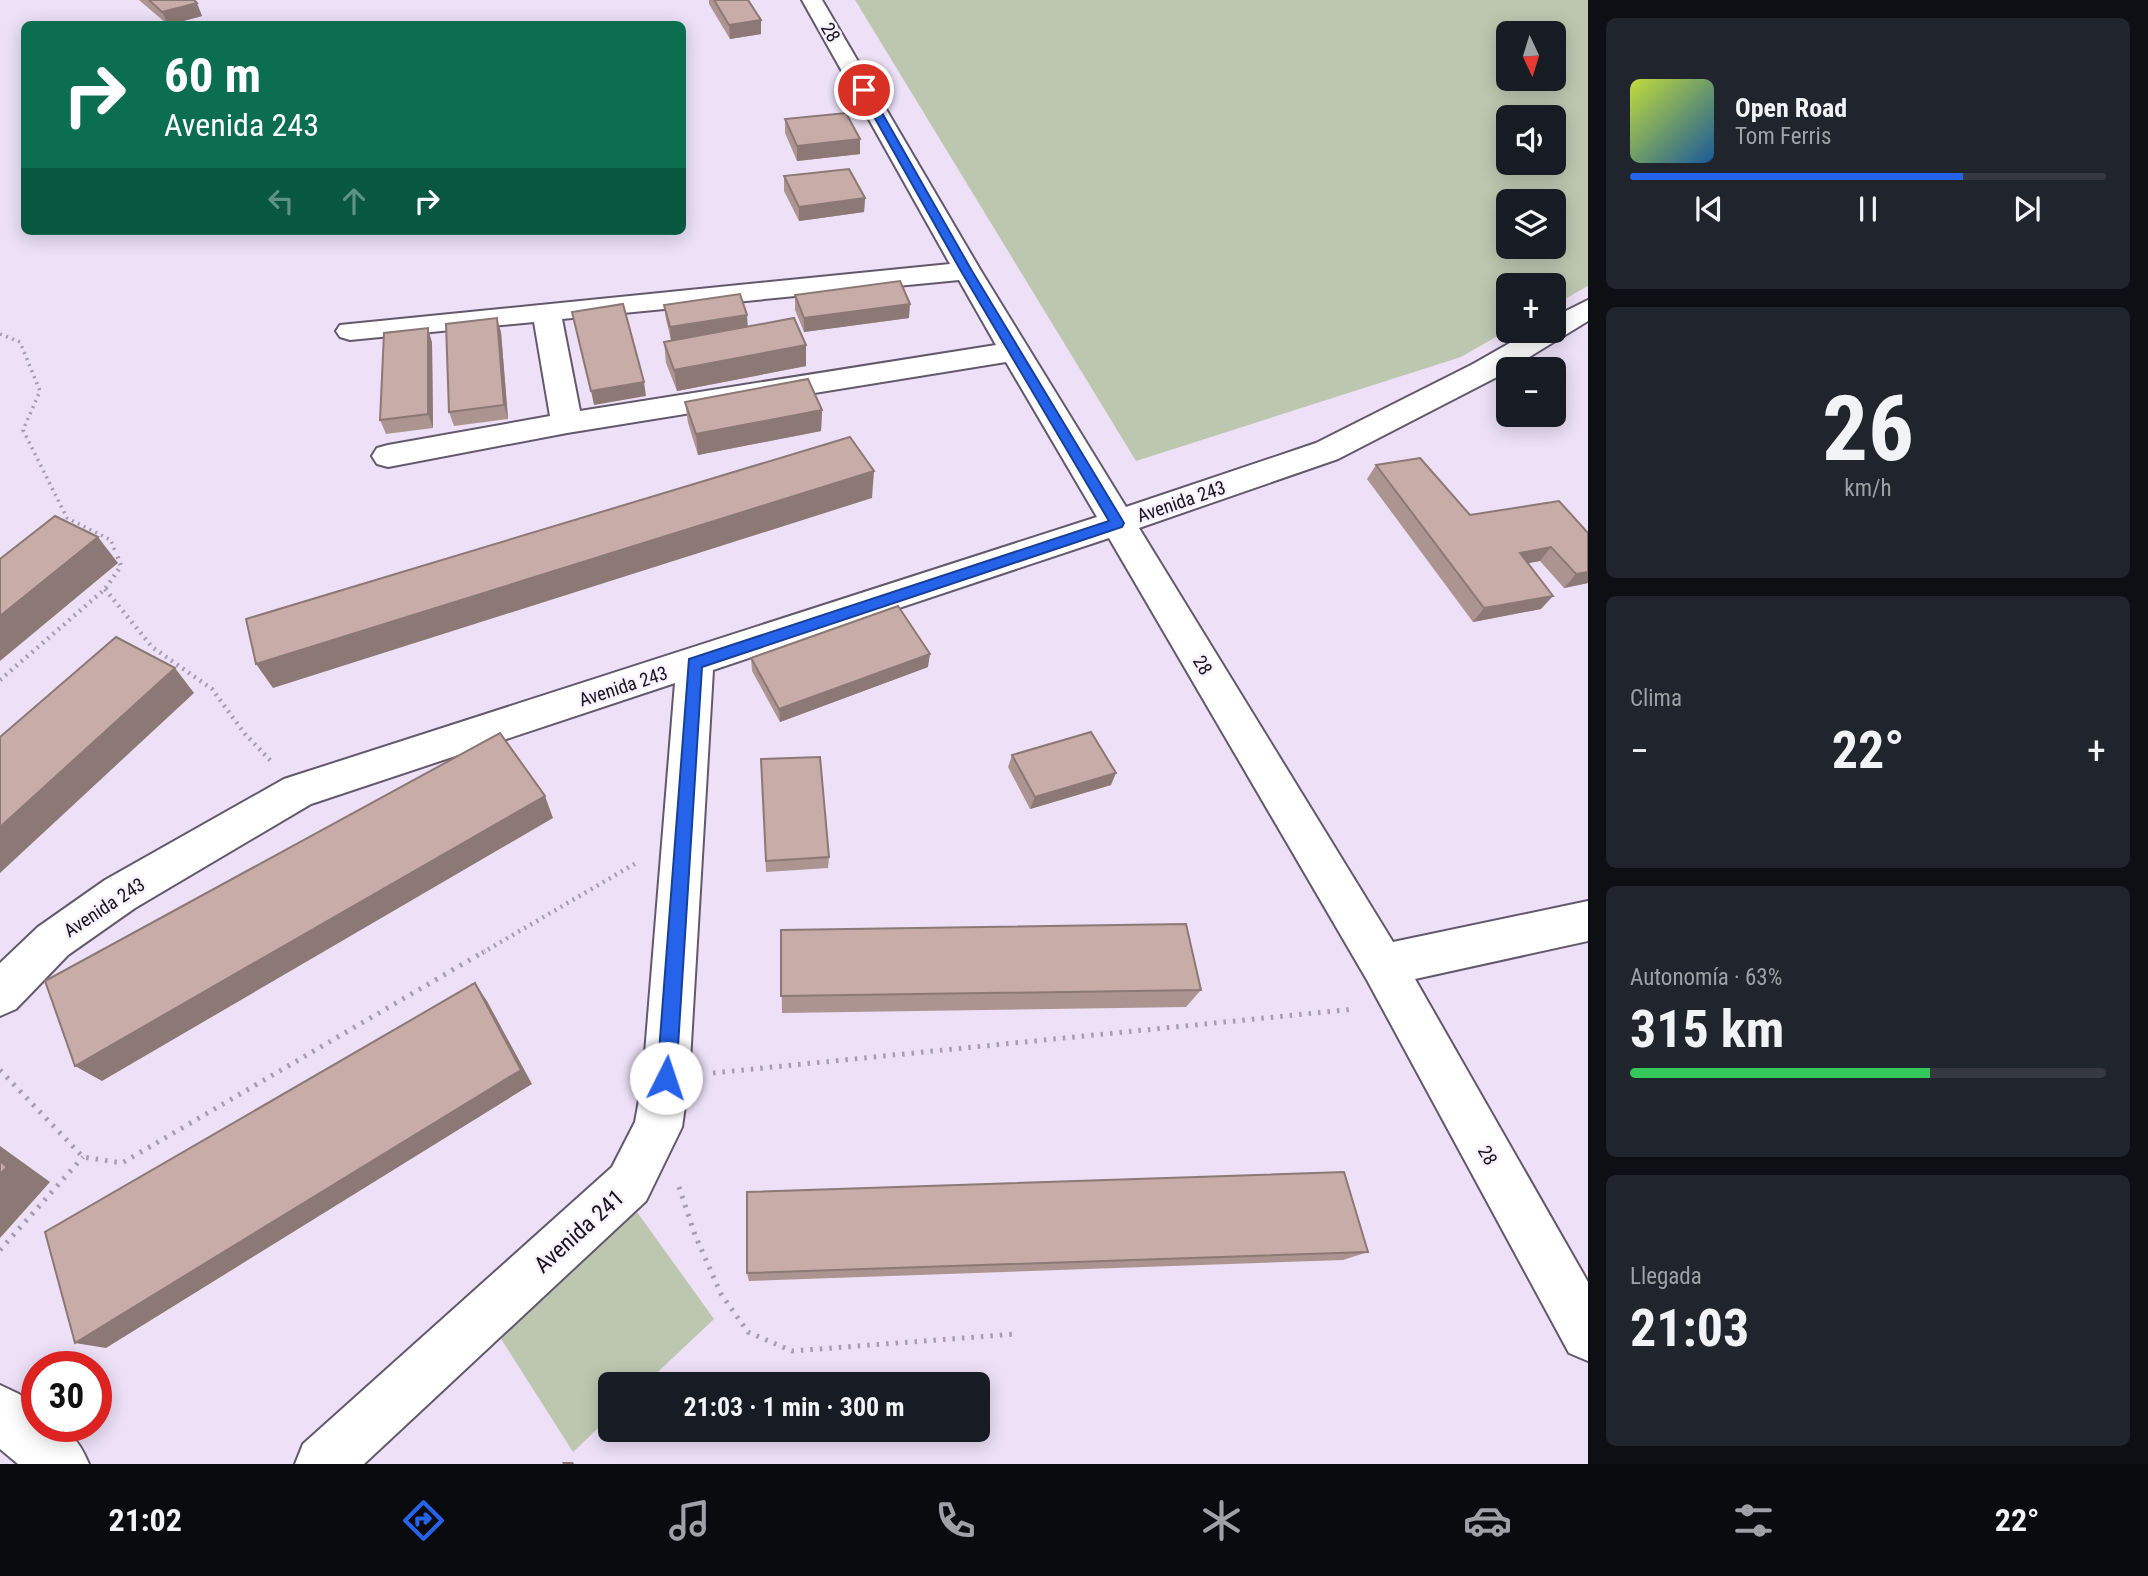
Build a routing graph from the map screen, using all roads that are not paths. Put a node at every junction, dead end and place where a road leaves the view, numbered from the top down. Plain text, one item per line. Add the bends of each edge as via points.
1 (813, 0) edge
2 (967, 271) junction
3 (1588, 309) edge
4 (547, 314) junction
5 (1566, 322) edge
6 (350, 331) dead end
7 (1531, 343) edge
8 (1015, 351) junction
9 (567, 423) junction
10 (388, 456) dead end
11 (1117, 523) junction
12 (695, 663) junction
13 (1588, 920) edge
14 (1383, 965) junction
15 (0, 994) edge
16 (1588, 1334) edge
17 (0, 1413) edge
18 (61, 1464) edge
19 (323, 1464) edge

1 - 2 street, 28
2 - 4 street
2 - 8 street, 28
3 - 5 street, Avenida 243
4 - 6 street
4 - 9 street
7 - 11 street, Avenida 243 via 1326,451
8 - 9 street
8 - 11 street, 28
9 - 10 street
11 - 12 street, Avenida 243
11 - 14 street, 28
12 - 15 street, Avenida 243 via 298,790 120,894 53,941
12 - 19 street, Avenida 241 via 666,1078 658,1126 629,1184
13 - 14 street
14 - 16 street, 28
17 - 18 street

